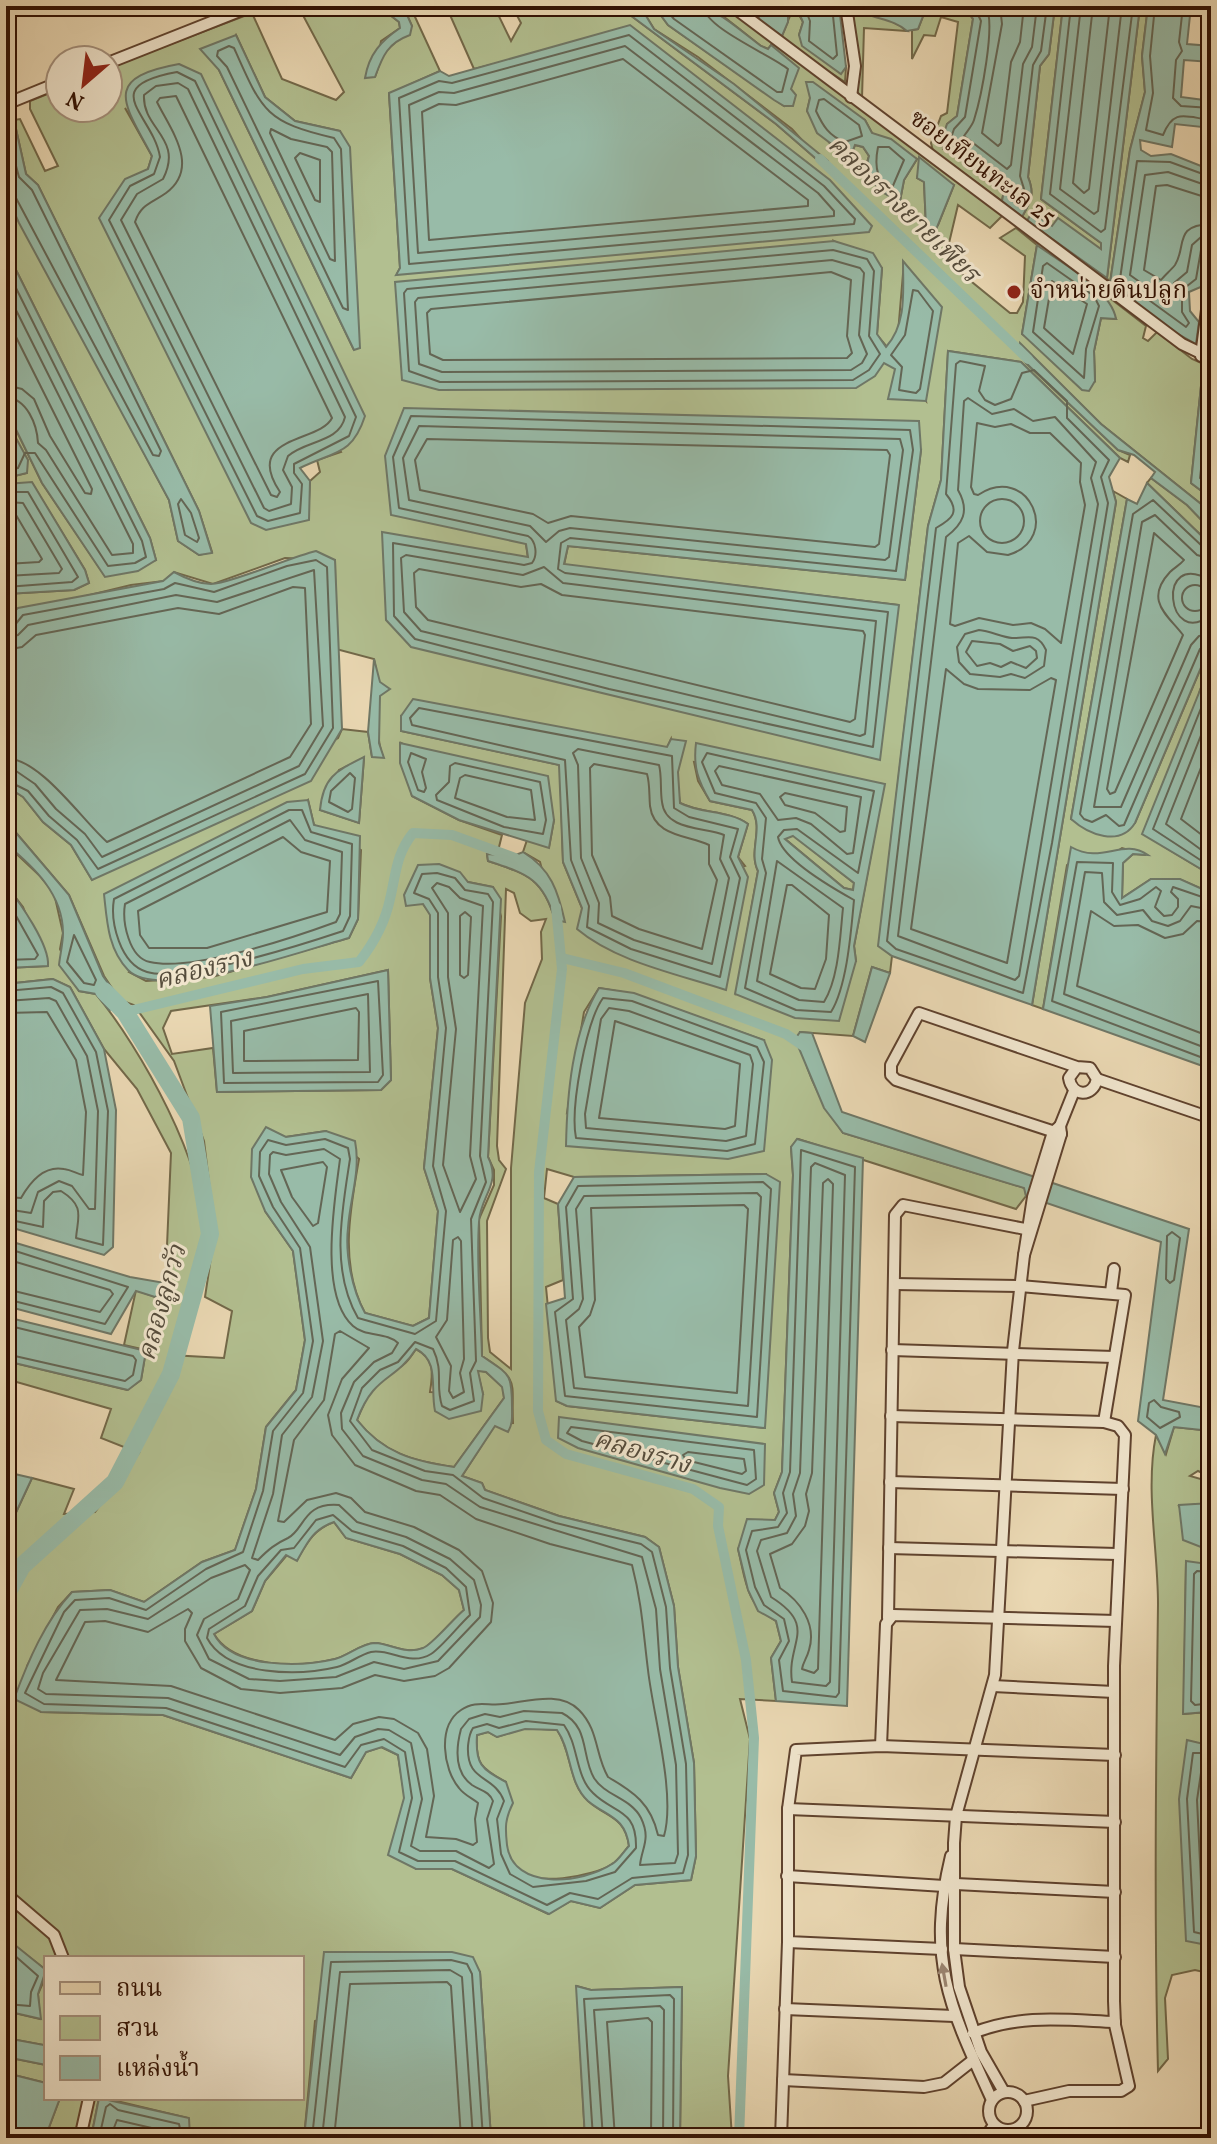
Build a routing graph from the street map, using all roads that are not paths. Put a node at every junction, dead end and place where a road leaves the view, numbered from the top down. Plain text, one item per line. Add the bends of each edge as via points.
1 (732, 6) edge
2 (846, 6) edge
3 (241, 8) edge
4 (124, 56) edge
5 (44, 89) edge
6 (851, 97) junction
7 (6, 104) edge
8 (1211, 279) edge
9 (1206, 357) edge
10 (1077, 1067) junction
11 (1097, 1079) junction
12 (1074, 1091) junction
13 (1211, 1118) edge
14 (1058, 1131) junction
15 (1037, 1198) junction
16 (1025, 1229) junction
17 (1024, 1255) junction
18 (1114, 1269) dead end
19 (894, 1284) junction
20 (1020, 1286) junction
21 (1111, 1292) junction
22 (892, 1350) junction
23 (1013, 1351) junction
24 (1114, 1357) junction
25 (891, 1416) junction
26 (1010, 1419) junction
27 (1104, 1422) junction
28 (890, 1482) junction
29 (1007, 1484) junction
30 (1123, 1489) junction
31 (889, 1548) junction
32 (1004, 1551) junction
33 (1117, 1554) junction
34 (999, 1617) junction
35 (888, 1618) junction
36 (1116, 1621) junction
37 (993, 1686) junction
38 (1114, 1692) junction
39 (881, 1746) junction
40 (973, 1751) junction
41 (1115, 1755) junction
42 (788, 1809) junction
43 (956, 1816) junction
44 (1115, 1822) junction
45 (954, 1843) junction
46 (787, 1876) junction
47 (956, 1884) junction
48 (944, 1886) junction
49 (1115, 1892) junction
50 (6, 1894) edge
51 (788, 1942) junction
52 (942, 1949) junction
53 (954, 1949) junction
54 (62, 1956) edge
55 (1115, 1957) junction
56 (785, 2009) junction
57 (954, 2016) junction
58 (1115, 2022) junction
59 (973, 2033) junction
60 (972, 2061) junction
61 (783, 2080) junction
62 (1004, 2092) junction
63 (89, 2100) edge
64 (992, 2100) junction
65 (1024, 2101) junction
66 (994, 2125) junction
67 (1017, 2128) junction
68 (80, 2138) edge
69 (781, 2138) edge
70 (985, 2138) edge
71 (1026, 2138) edge

1 - 6 street, ซอยเทียนทะเล 25
2 - 6 street via 855,66
3 - 4 street
5 - 7 street
6 - 9 street, ซอยเทียนทะเล 25
8 - 9 street
10 - 11 street via 1090,1068
10 - 12 street via 1069,1078
10 - 14 street via 919,1013 891,1065 896,1080
11 - 12 street via 1091,1091
11 - 13 street
12 - 14 street
14 - 15 street
15 - 16 street
15 - 17 street
16 - 17 street
16 - 19 street via 903,1205 895,1215
17 - 20 street
18 - 21 street
19 - 20 street
19 - 22 street
20 - 21 street
20 - 23 street
21 - 24 street via 1126,1298
22 - 23 street
22 - 25 street
23 - 24 street
23 - 26 street
24 - 27 street
25 - 26 street
25 - 28 street
26 - 27 street
26 - 29 street
27 - 30 street via 1125,1435
28 - 29 street
28 - 31 street
29 - 30 street
29 - 32 street
30 - 33 street
31 - 32 street
31 - 35 street
32 - 33 street
32 - 34 street
33 - 36 street
34 - 35 street
34 - 36 street
34 - 37 street
35 - 39 street
36 - 38 street
37 - 38 street
37 - 40 street
38 - 41 street
39 - 40 street
39 - 42 street via 796,1750
40 - 41 street
40 - 43 street
41 - 44 street
42 - 43 street
42 - 46 street
43 - 44 street
43 - 45 street
44 - 49 street
45 - 47 street
45 - 48 street
46 - 48 street
46 - 51 street
47 - 49 street
47 - 53 street
48 - 52 street
49 - 55 street
50 - 54 street via 54,1935
51 - 52 street
51 - 56 street
57 -> 52 street
53 - 55 street
53 - 59 street
55 - 58 street
56 - 57 street
56 - 61 street
57 - 60 street
58 - 59 street via 1007,2020
58 - 65 street via 1129,2086
59 - 62 street
60 - 61 street via 944,2083 924,2087
60 - 64 street
61 - 69 street
62 - 64 street
62 - 65 street
63 - 68 street
64 - 66 street via 988,2113
65 - 67 street via 1027,2113
66 - 67 street
66 - 70 street
67 - 71 street

